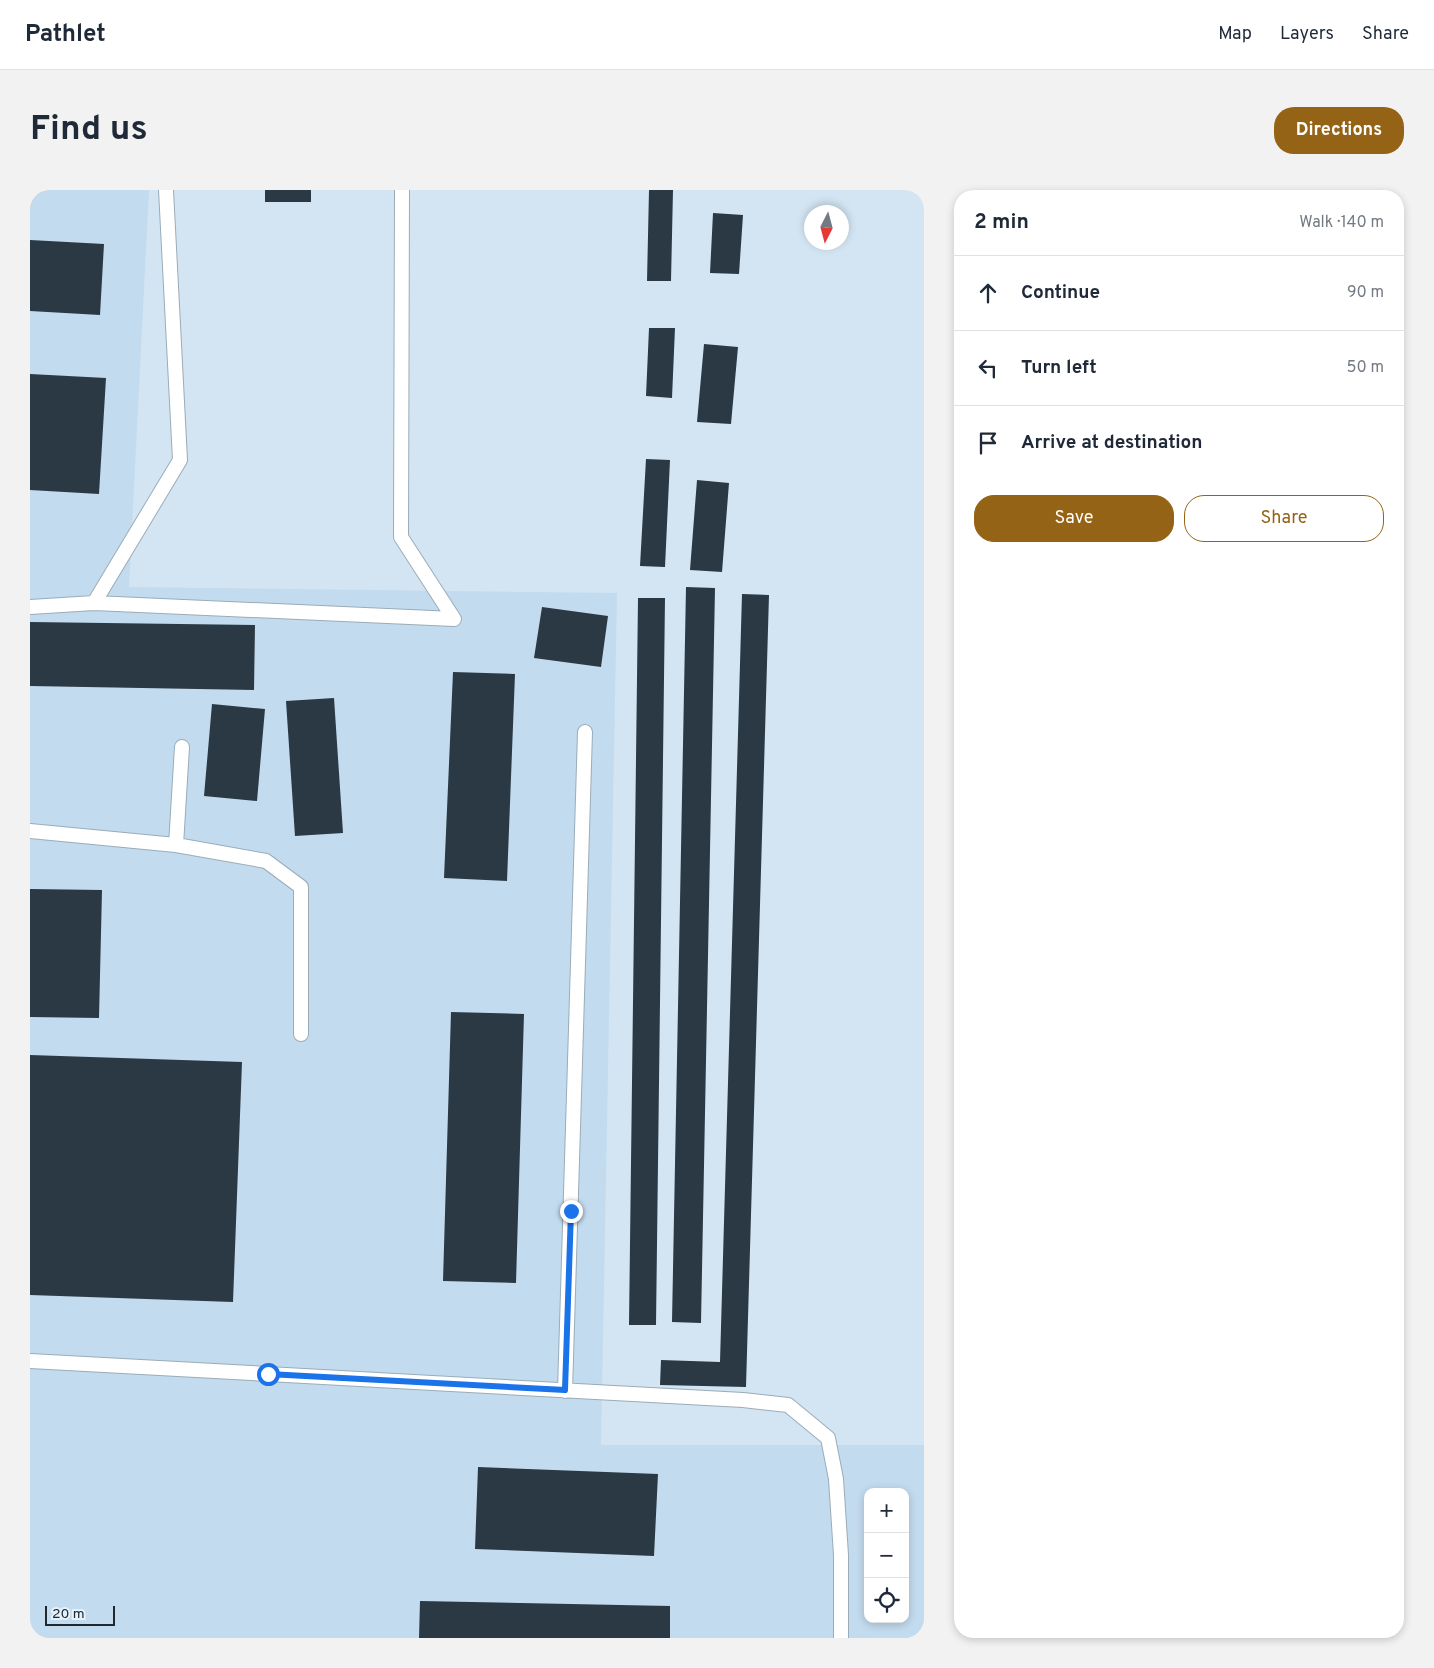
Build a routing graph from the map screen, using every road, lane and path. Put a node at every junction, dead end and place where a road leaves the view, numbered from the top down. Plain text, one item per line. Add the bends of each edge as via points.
1 (166, 190) edge
2 (402, 190) edge
3 (94, 603) junction
4 (30, 607) edge
5 (585, 732) dead end
6 (182, 747) dead end
7 (30, 831) edge
8 (176, 845) junction
9 (301, 1034) dead end
10 (30, 1361) edge
11 (565, 1390) junction
12 (841, 1638) edge

1 - 3 lane via 180,460
2 - 3 lane via 400,537 454,619
3 - 4 lane
5 - 11 lane
6 - 8 lane
7 - 8 lane
8 - 9 lane via 266,861 301,886
10 - 11 lane
11 - 12 lane via 788,1405 828,1438 836,1478

